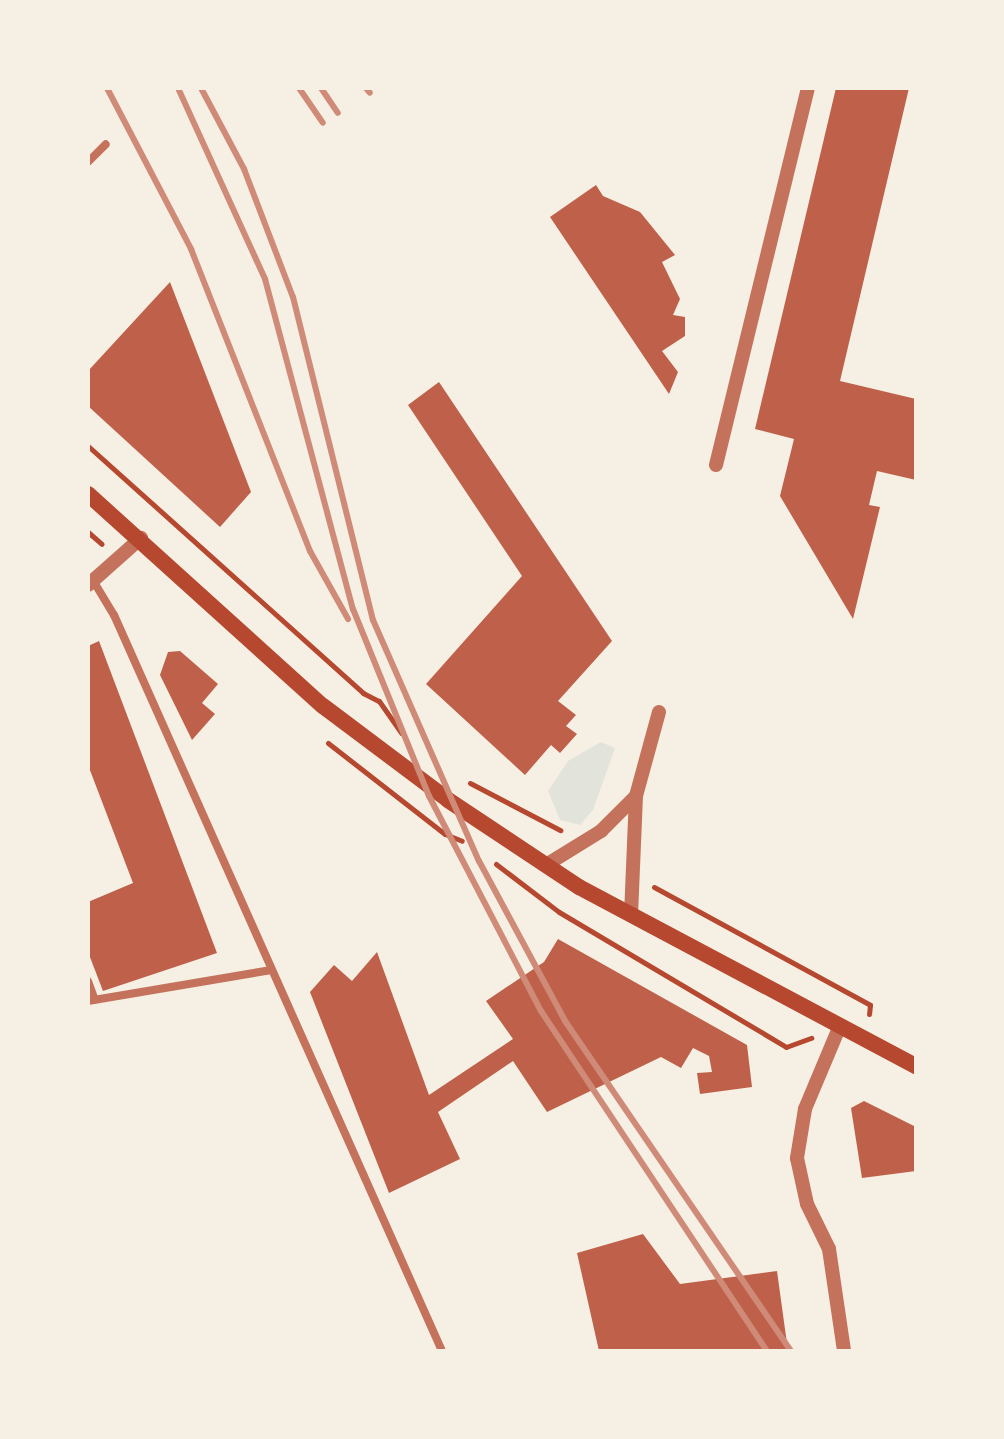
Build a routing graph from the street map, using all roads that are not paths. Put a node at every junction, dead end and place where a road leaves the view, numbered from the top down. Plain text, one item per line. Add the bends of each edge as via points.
1 (808, 88) edge
2 (106, 144) dead end
3 (88, 162) edge
4 (716, 465) dead end
5 (88, 494) edge
6 (141, 538) junction
7 (91, 584) edge
8 (659, 712) dead end
9 (636, 796) junction
10 (546, 865) junction
11 (631, 915) junction
12 (271, 970) junction
13 (88, 981) edge
14 (92, 1001) edge
15 (839, 1028) junction
16 (916, 1066) edge
17 (442, 1351) edge
18 (844, 1351) edge

1 - 4 street
2 - 3 street
5 - 6 main road
6 - 7 street
6 - 10 main road via 339,719
7 - 12 street via 108,601
8 - 9 street
9 - 10 street via 601,831
9 - 11 street
10 - 11 main road
11 - 15 main road
12 - 14 street
12 - 17 street
13 - 14 street
15 - 16 main road
15 - 18 street via 805,1109 797,1158 807,1204 829,1249

